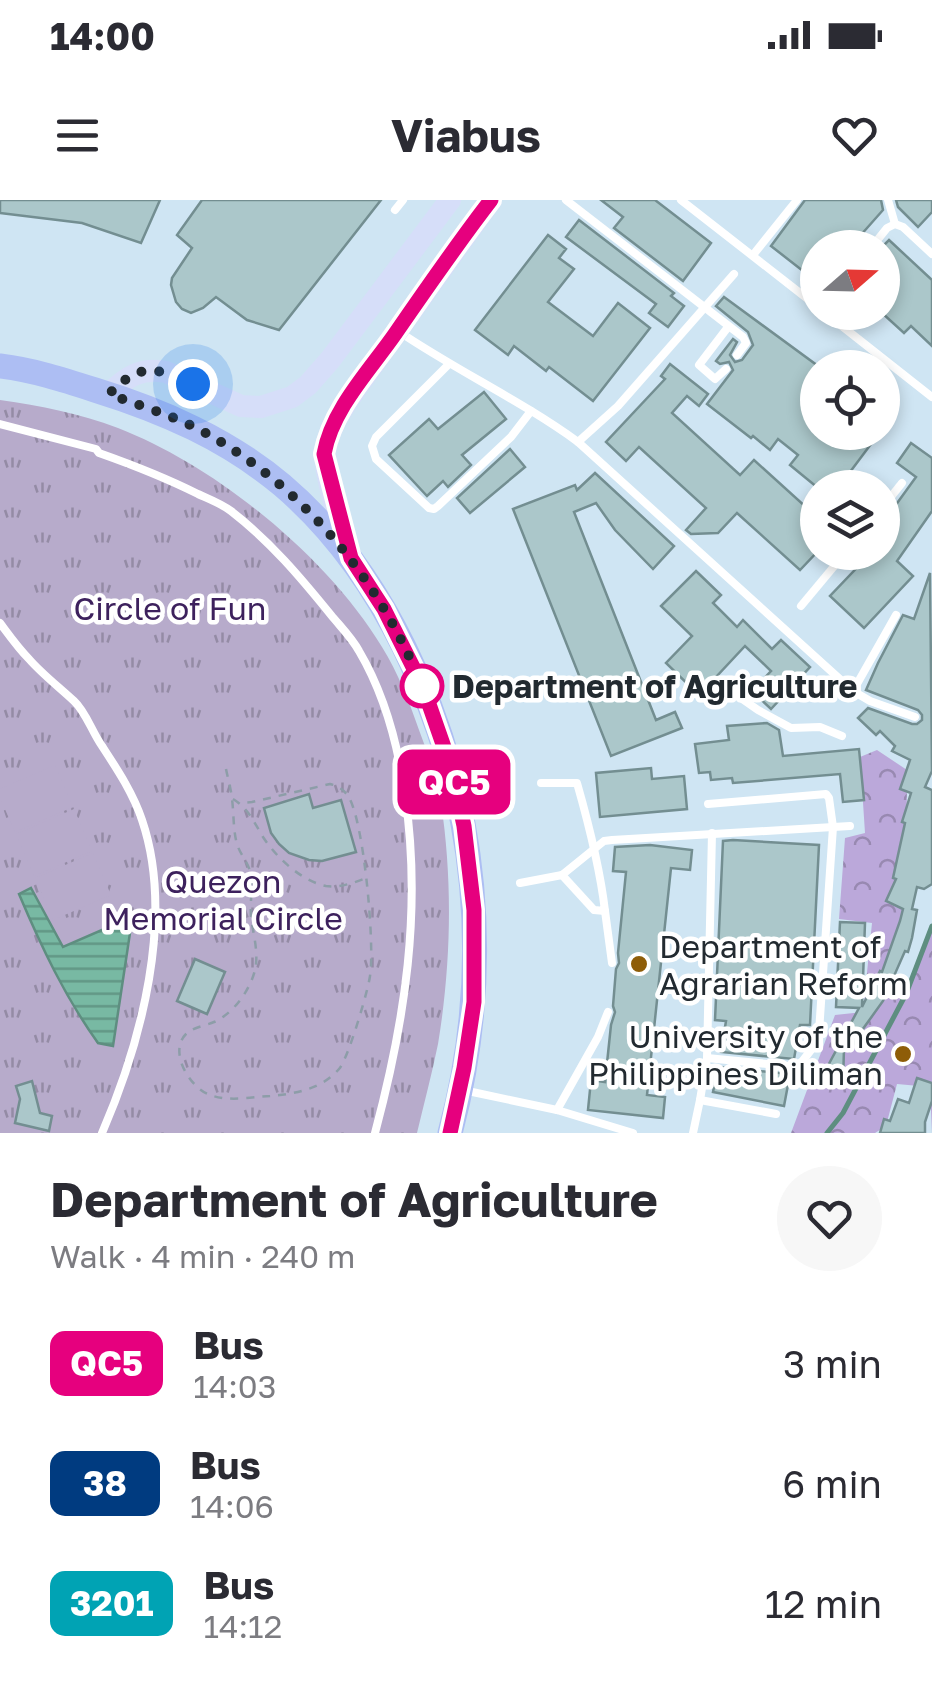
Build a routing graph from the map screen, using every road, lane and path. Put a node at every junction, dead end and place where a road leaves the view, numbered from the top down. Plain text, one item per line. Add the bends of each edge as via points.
1 (403, 200) edge
2 (566, 200) edge
3 (682, 200) edge
4 (797, 200) edge
5 (888, 200) edge
6 (478, 204) edge
7 (441, 207) edge
8 (395, 210) dead end
9 (895, 224) junction
10 (885, 230) edge
11 (466, 234) junction
12 (932, 254) edge
13 (752, 256) junction
14 (734, 274) dead end
15 (800, 293) edge
16 (704, 307) junction
17 (728, 326) junction
18 (847, 330) edge
19 (397, 331) junction
20 (737, 355) dead end
21 (449, 364) junction
22 (0, 366) edge
23 (726, 368) dead end
24 (109, 394) junction
25 (932, 397) edge
26 (532, 412) junction
27 (0, 424) edge
28 (578, 442) junction
29 (902, 483) dead end
30 (900, 486) edge
31 (351, 558) junction
32 (831, 570) edge
33 (801, 606) dead end
34 (896, 615) dead end
35 (0, 623) edge
36 (728, 689) dead end
37 (852, 691) junction
38 (916, 716) dead end
39 (842, 736) dead end
40 (226, 769) dead end
41 (540, 782) dead end
42 (232, 798) junction
43 (240, 803) junction
44 (708, 804) dead end
45 (833, 826) junction
46 (850, 826) dead end
47 (712, 833) junction
48 (595, 848) junction
49 (562, 875) junction
50 (366, 878) junction
51 (520, 884) dead end
52 (605, 911) junction
53 (612, 963) dead end
54 (608, 1012) dead end
55 (707, 1058) junction
56 (460, 1089) junction
57 (700, 1100) junction
58 (557, 1110) junction
59 (776, 1114) dead end
60 (102, 1133) edge
61 (376, 1133) edge
62 (450, 1133) edge
63 (633, 1133) edge
64 (693, 1133) edge

1 - 8 lane
2 - 16 lane
3 - 13 lane
4 - 13 lane
5 - 9 lane
6 - 11 main road
7 - 11 main road
7 - 24 main road via 330,360 292,397 242,406 156,370 125,378
9 - 10 lane
9 - 12 lane
11 - 19 main road
13 - 15 lane
14 - 16 lane
16 - 17 lane
16 - 28 lane
17 - 20 lane via 746,340
17 - 23 lane via 700,365 715,378
18 - 25 lane
19 - 21 lane
19 - 31 main road via 326,441 328,475
21 - 26 lane
21 - 26 lane via 372,446 376,458 429,508
22 - 24 main road
24 - 31 main road via 200,430 256,465
26 - 28 lane
27 - 61 lane via 96,449 229,509 295,570 359,650 394,736 413,895 407,982
28 - 37 lane
29 - 30 lane
31 - 56 main road via 423,687 464,826 476,956
32 - 33 lane
34 - 37 lane
35 - 60 lane via 74,701 124,782 147,840 154,920 150,982
36 - 39 lane via 791,728 820,727
37 - 38 lane
40 - 42 path
41 - 48 lane via 577,783
42 - 43 path
42 - 50 path via 237,847 251,874 256,968 233,1009 188,1032 181,1043 184,1071 201,1091 224,1098 284,1094 316,1086 345,1062 370,977
43 - 50 path via 300,874 334,886
43 - 50 path via 337,786 359,820
44 - 45 lane via 826,794
45 - 46 lane
45 - 47 lane
45 - 55 lane via 814,1046 798,1068
47 - 48 lane via 604,841
47 - 55 lane
48 - 49 lane
48 - 52 lane
49 - 51 lane
49 - 52 lane via 594,910
52 - 53 lane
54 - 58 lane
55 - 57 lane
56 - 58 lane
56 - 62 main road
57 - 59 lane
57 - 64 lane
58 - 63 lane

